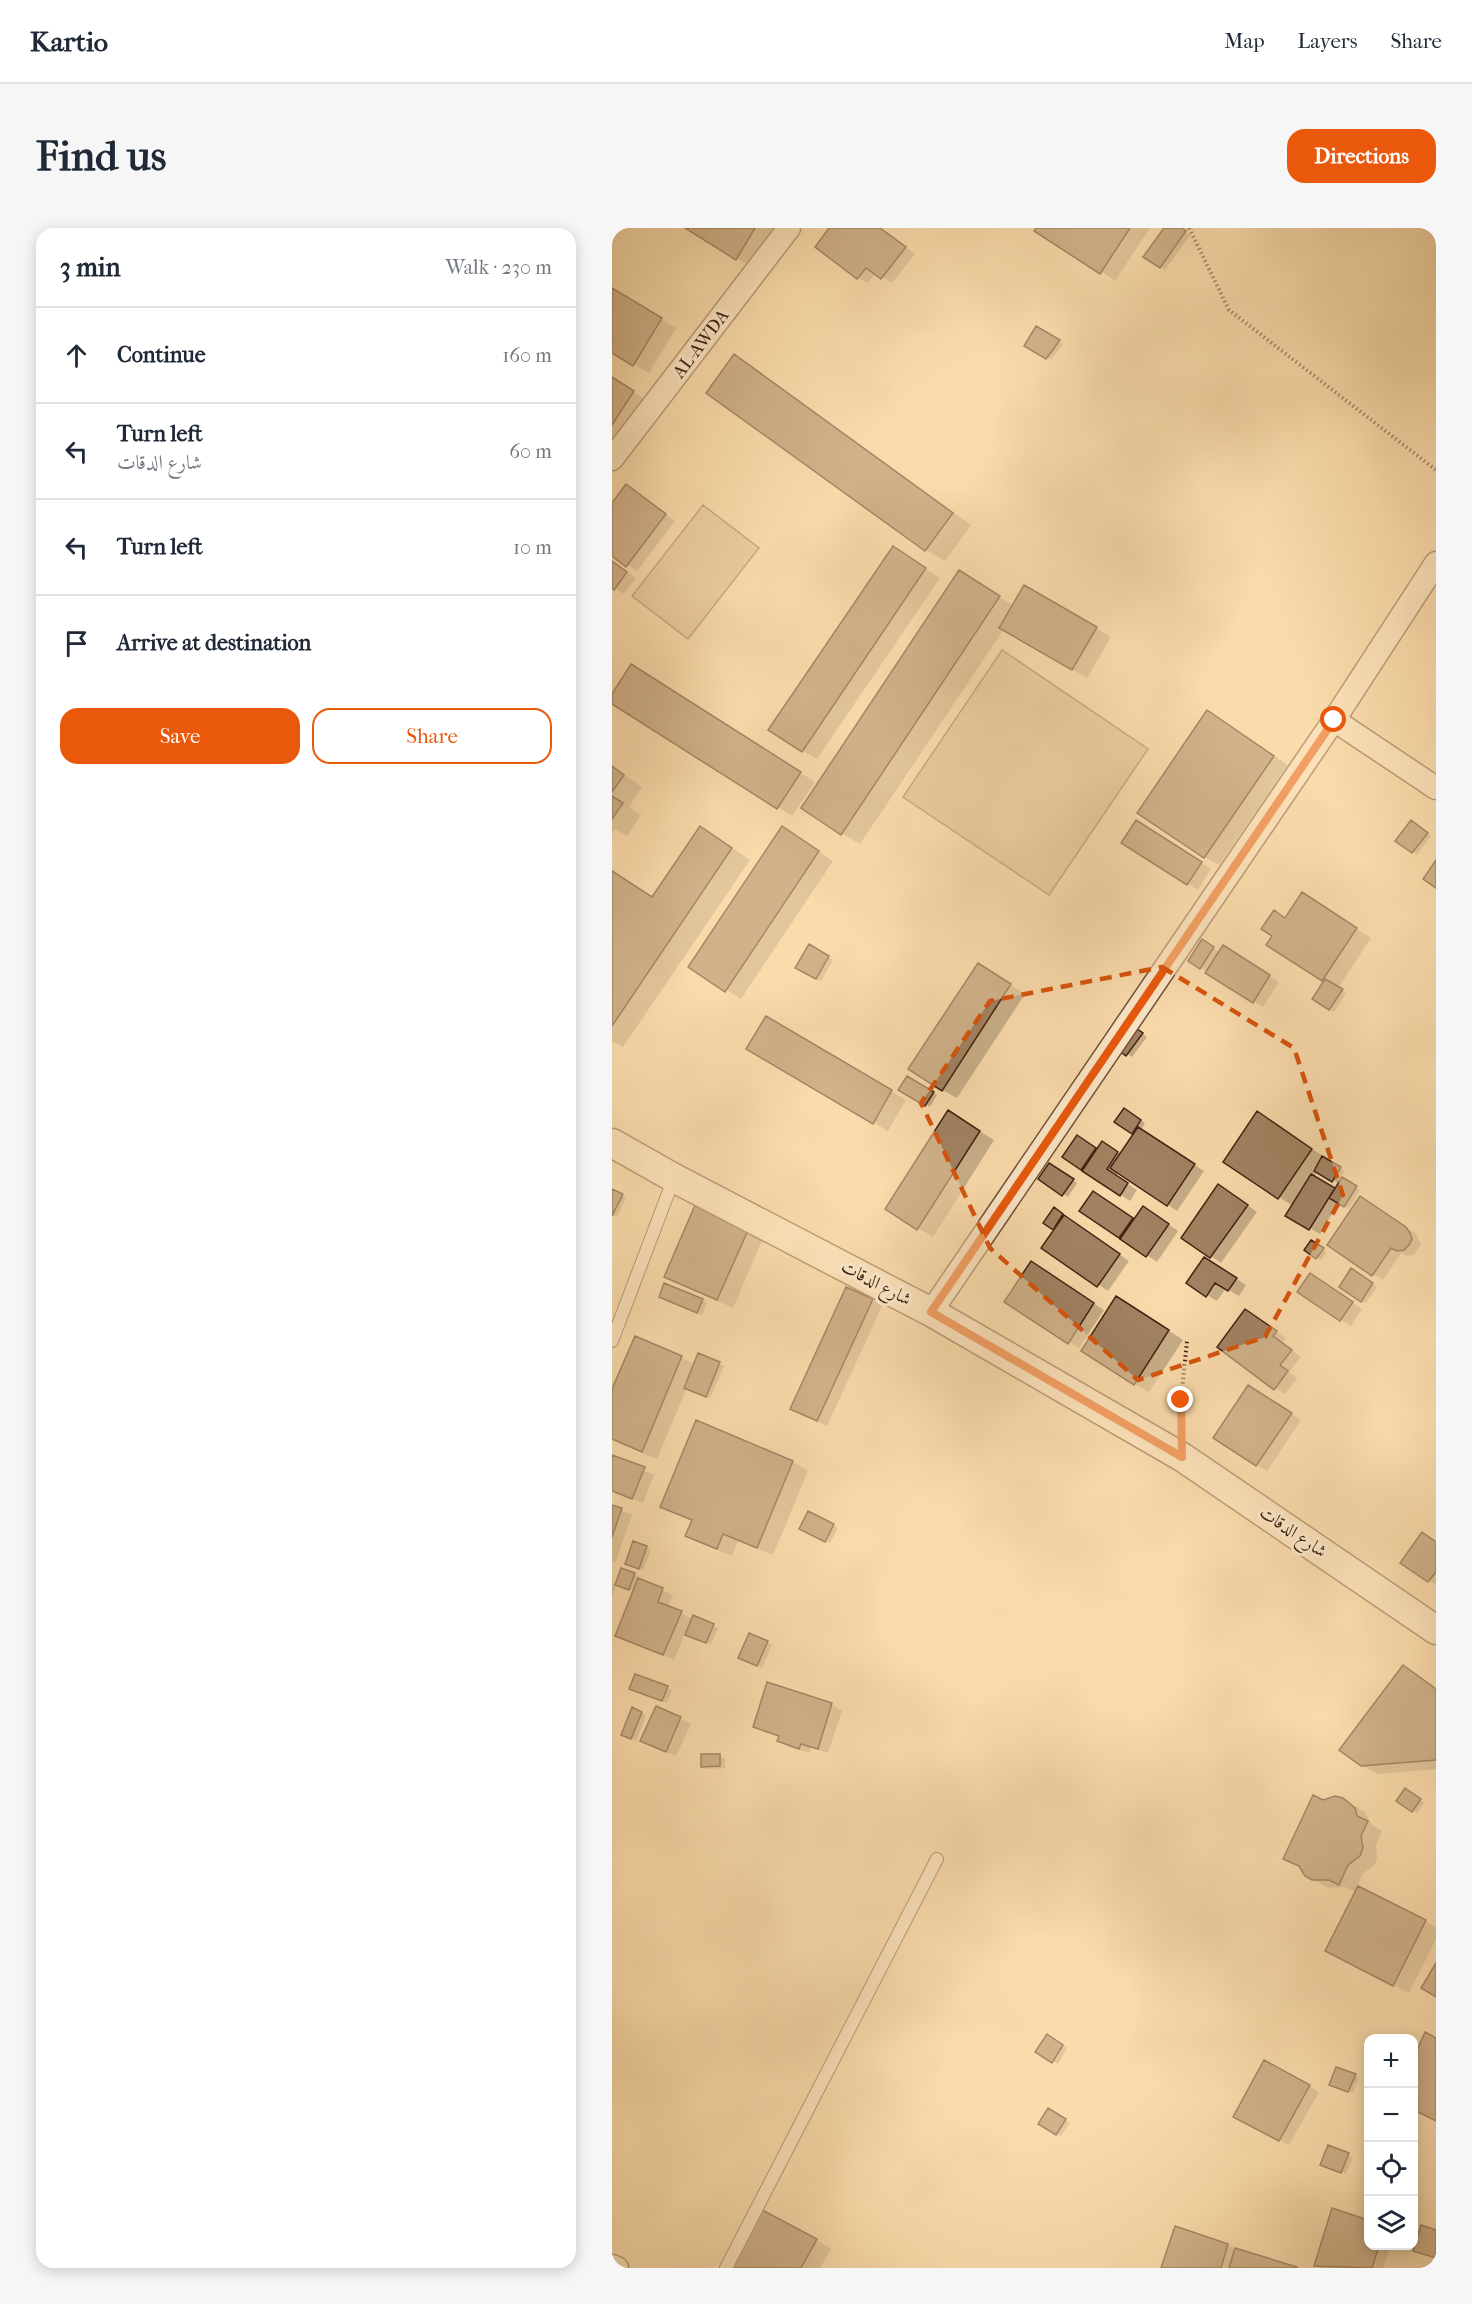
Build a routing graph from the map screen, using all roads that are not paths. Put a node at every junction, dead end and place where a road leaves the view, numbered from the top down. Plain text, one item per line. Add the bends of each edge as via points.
1 (789, 228) edge
2 (612, 459) edge
3 (1436, 563) edge
4 (1334, 720) junction
5 (1436, 788) edge
6 (612, 1143) edge
7 (674, 1178) junction
8 (931, 1312) junction
9 (612, 1341) edge
10 (1436, 1629) edge
11 (937, 1859) dead end
12 (612, 2266) edge
13 (617, 2268) edge
14 (726, 2268) edge

1 - 2 street, AL-AWDA
3 - 4 street
4 - 5 street
4 - 8 street
6 - 7 street, شارع الدقات
7 - 8 street, شارع الدقات
7 - 9 lane
8 - 10 street, شارع الدقات via 1182,1457
11 - 14 lane
12 - 13 street

